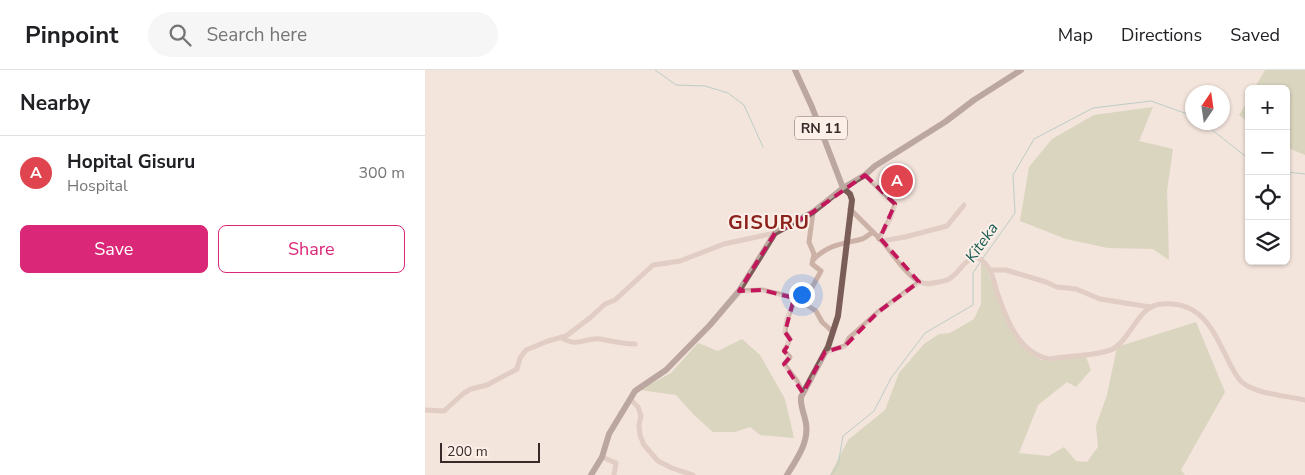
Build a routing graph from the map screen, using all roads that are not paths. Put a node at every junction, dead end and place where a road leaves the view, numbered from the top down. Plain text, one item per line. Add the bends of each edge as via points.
1 (795, 70) edge
2 (1021, 70) edge
3 (865, 174) junction
4 (843, 188) junction
5 (964, 205) dead end
6 (850, 208) junction
7 (813, 212) junction
8 (775, 233) junction
9 (872, 233) junction
10 (881, 240) junction
11 (845, 242) junction
12 (812, 262) junction
13 (991, 270) junction
14 (919, 282) junction
15 (739, 291) junction
16 (795, 298) junction
17 (804, 302) junction
18 (1150, 307) junction
19 (833, 332) junction
20 (562, 338) junction
21 (635, 344) dead end
22 (825, 352) junction
23 (803, 393) junction
24 (631, 399) junction
25 (1305, 400) edge
26 (425, 410) edge
27 (601, 457) junction
28 (591, 475) edge
29 (614, 475) edge
30 (693, 475) edge
31 (787, 475) edge

1 - 4 main road, RN 11
2 - 3 main road
3 - 4 main road
3 - 10 street via 895,204
4 - 6 main road via 851,196
4 - 7 main road
5 - 10 street via 947,226
6 - 9 street
6 - 11 main road
7 - 8 main road
7 - 12 street via 809,242 814,254
8 - 15 main road
8 - 20 street via 724,244 680,261 653,265 615,300 605,304
9 - 10 street
9 - 11 street
10 - 14 street
11 - 12 street via 827,249
11 - 19 main road via 845,264
12 - 17 street via 821,271
13 - 14 street via 974,257 953,277 934,283
13 - 18 street via 1006,270 1100,299
13 - 18 street via 1013,332 1024,345 1049,359 1111,350
14 - 22 street via 878,312 849,338 845,346
15 - 16 street via 762,290
15 - 24 main road via 681,355 666,370 637,389
16 - 17 street
16 - 23 street via 785,332 790,339 784,351 790,357 784,364
17 - 19 street
18 - 25 street via 1161,304 1194,310 1209,324 1241,382 1257,390
19 - 22 main road
20 - 21 street via 577,343 599,339
20 - 26 street via 526,350 517,369 487,385 471,389 444,411
22 - 23 main road
23 - 31 main road via 800,402 807,427 806,440
24 - 27 main road via 609,434
24 - 30 street via 641,416 640,435 658,461
27 - 28 main road
27 - 29 street via 616,462

